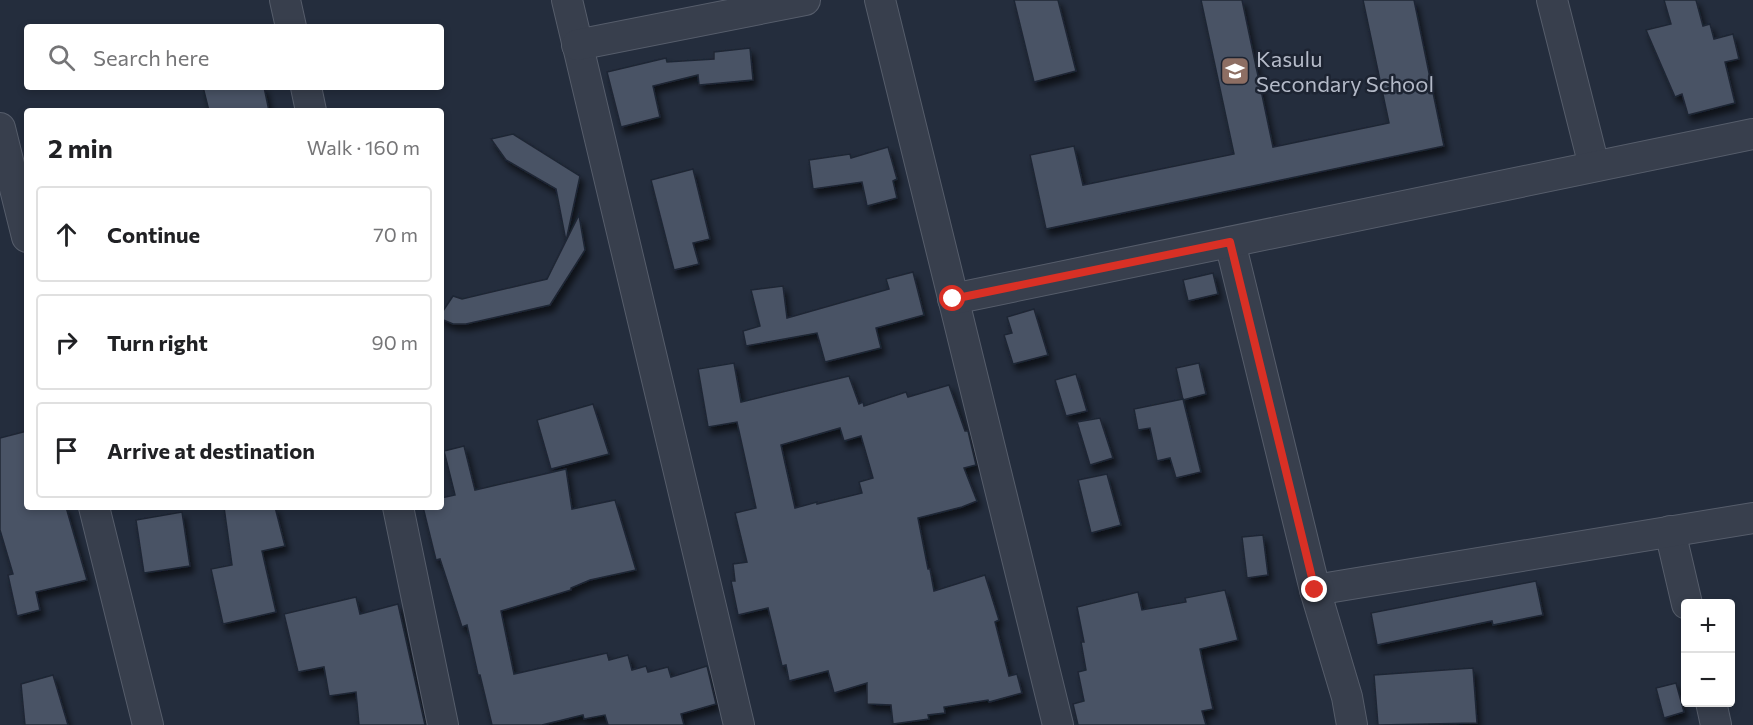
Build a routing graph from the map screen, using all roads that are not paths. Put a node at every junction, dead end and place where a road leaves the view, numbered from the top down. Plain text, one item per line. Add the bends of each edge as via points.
1 (285, 0) edge
2 (567, 0) edge
3 (805, 0) edge
4 (880, 0) edge
5 (1552, 0) edge
6 (290, 24) edge
7 (577, 45) junction
8 (307, 90) edge
9 (310, 108) edge
10 (0, 128) edge
11 (1753, 134) edge
12 (1594, 166) junction
13 (7, 183) edge
14 (24, 229) edge
15 (1230, 242) junction
16 (953, 299) junction
17 (95, 510) edge
18 (399, 510) edge
19 (1753, 518) edge
20 (1670, 531) junction
21 (1315, 590) junction
22 (1686, 599) edge
23 (1712, 707) edge
24 (148, 725) edge
25 (443, 725) edge
26 (739, 725) edge
27 (1058, 725) edge
28 (1352, 725) edge
29 (1716, 725) edge

1 - 6 street
2 - 7 street
3 - 7 street
4 - 16 street
5 - 12 street
7 - 26 street
8 - 9 street
10 - 13 street
11 - 12 street
12 - 15 street
13 - 14 street
15 - 16 street
15 - 21 street
16 - 27 street
17 - 24 street
18 - 25 street
19 - 20 street
20 - 21 street
20 - 22 street
21 - 28 street
23 - 29 street

